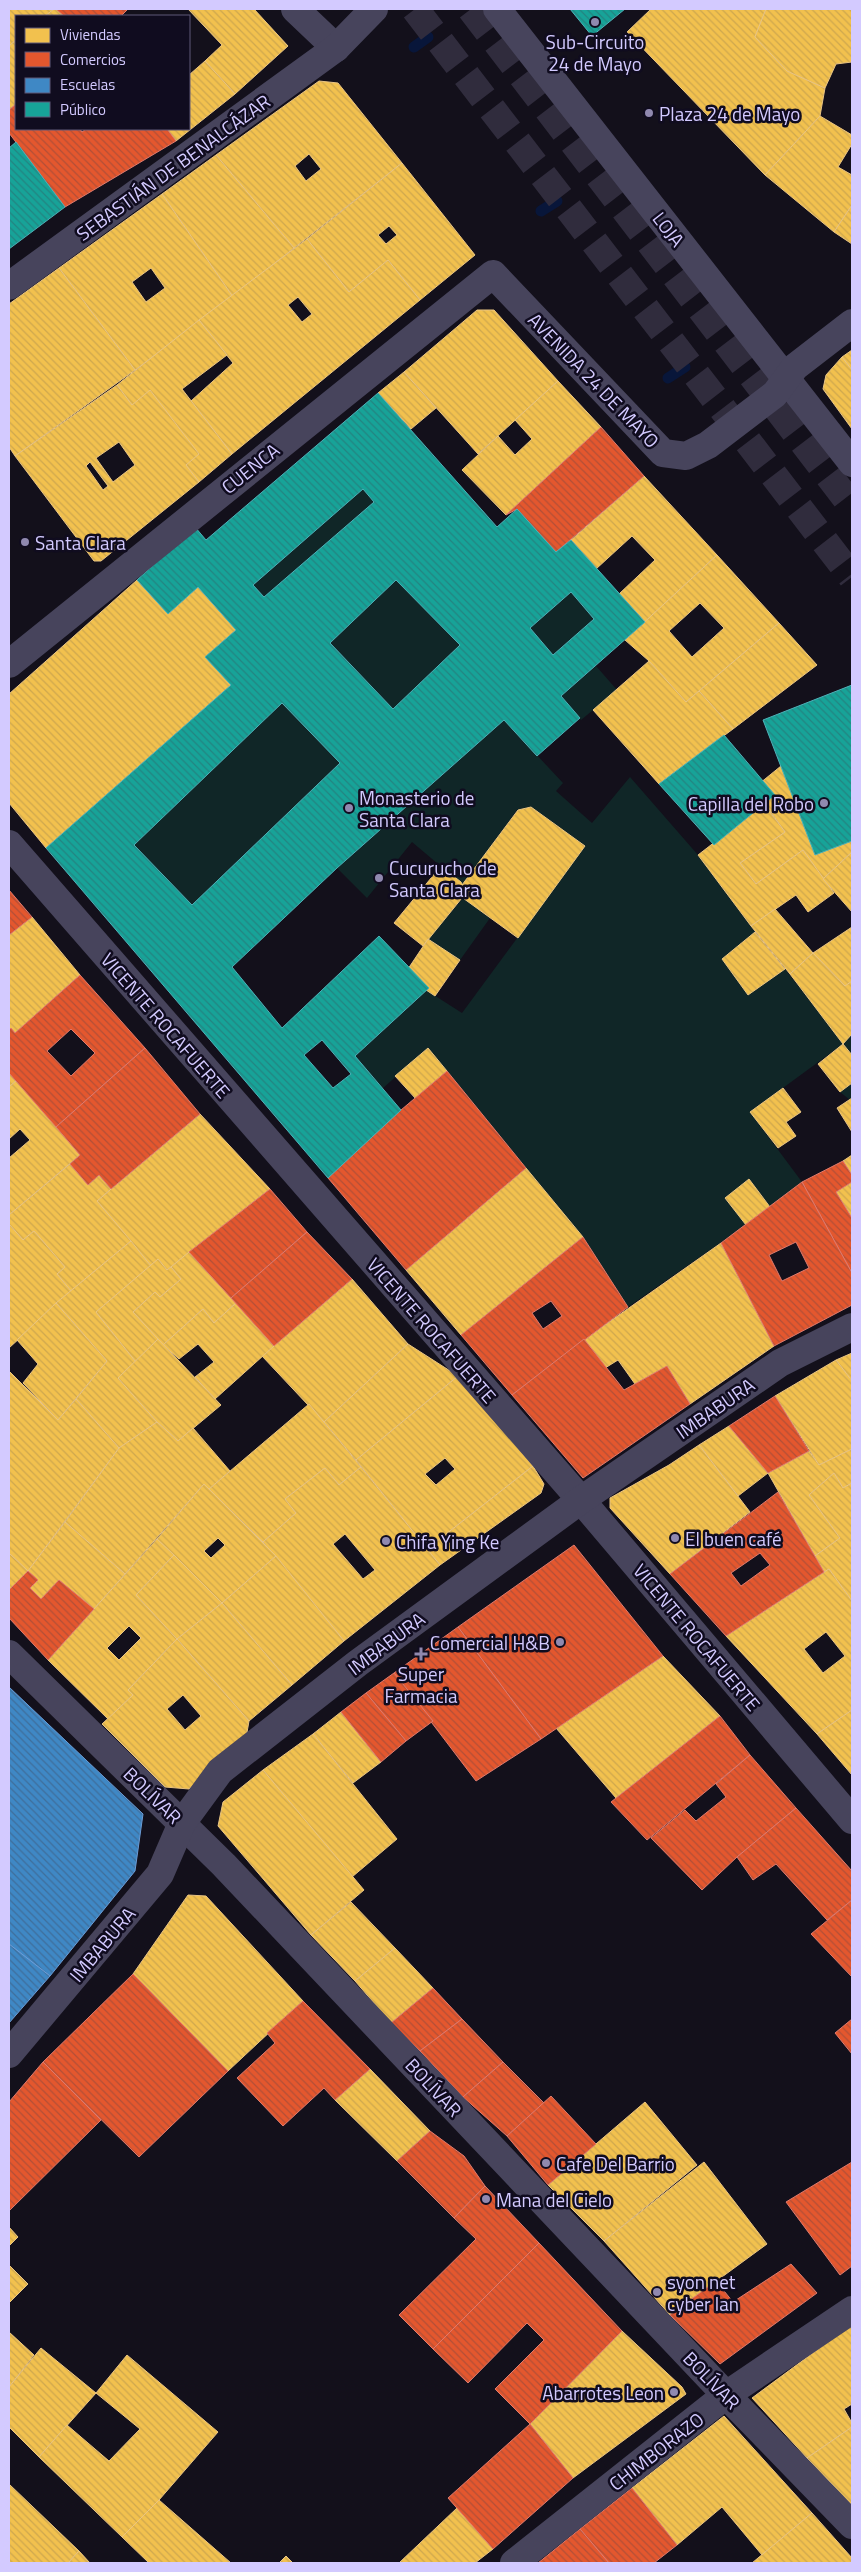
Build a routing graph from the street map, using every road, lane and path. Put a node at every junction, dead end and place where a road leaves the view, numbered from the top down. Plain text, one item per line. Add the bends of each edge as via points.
1 (295, 9) edge
2 (374, 9) edge
3 (497, 9) edge
4 (336, 48) junction
5 (493, 274) joint
6 (9, 286) edge
7 (852, 323) edge
8 (787, 380) junction
9 (852, 463) edge
10 (9, 664) edge
11 (9, 844) edge
12 (852, 1327) edge
13 (581, 1500) junction
14 (9, 1654) edge
15 (852, 1820) edge
16 (182, 1823) junction
17 (9, 2054) edge
18 (852, 2310) edge
19 (726, 2395) junction
20 (852, 2525) edge
21 (514, 2563) edge

1 - 4 street
2 - 4 street, SEBASTIÁN DE BENALCÁZAR
3 - 8 street, LOJA
4 - 6 street, SEBASTIÁN DE BENALCÁZAR
5 - 8 street, AVENIDA 24 DE MAYO via 663,453 686,456 708,445 775,394
5 - 10 street, CUENCA
7 - 8 street via 796,367
8 - 9 street
11 - 13 street, VICENTE ROCAFUERTE
12 - 13 street, IMBABURA via 780,1363
13 - 15 street, VICENTE ROCAFUERTE
13 - 16 street, IMBABURA via 358,1663 220,1771
14 - 16 street, BOLÍVAR
16 - 17 street, IMBABURA via 160,1874
16 - 19 street, BOLÍVAR
18 - 19 street, CHIMBORAZO
19 - 20 street, BOLÍVAR
19 - 21 street, CHIMBORAZO

